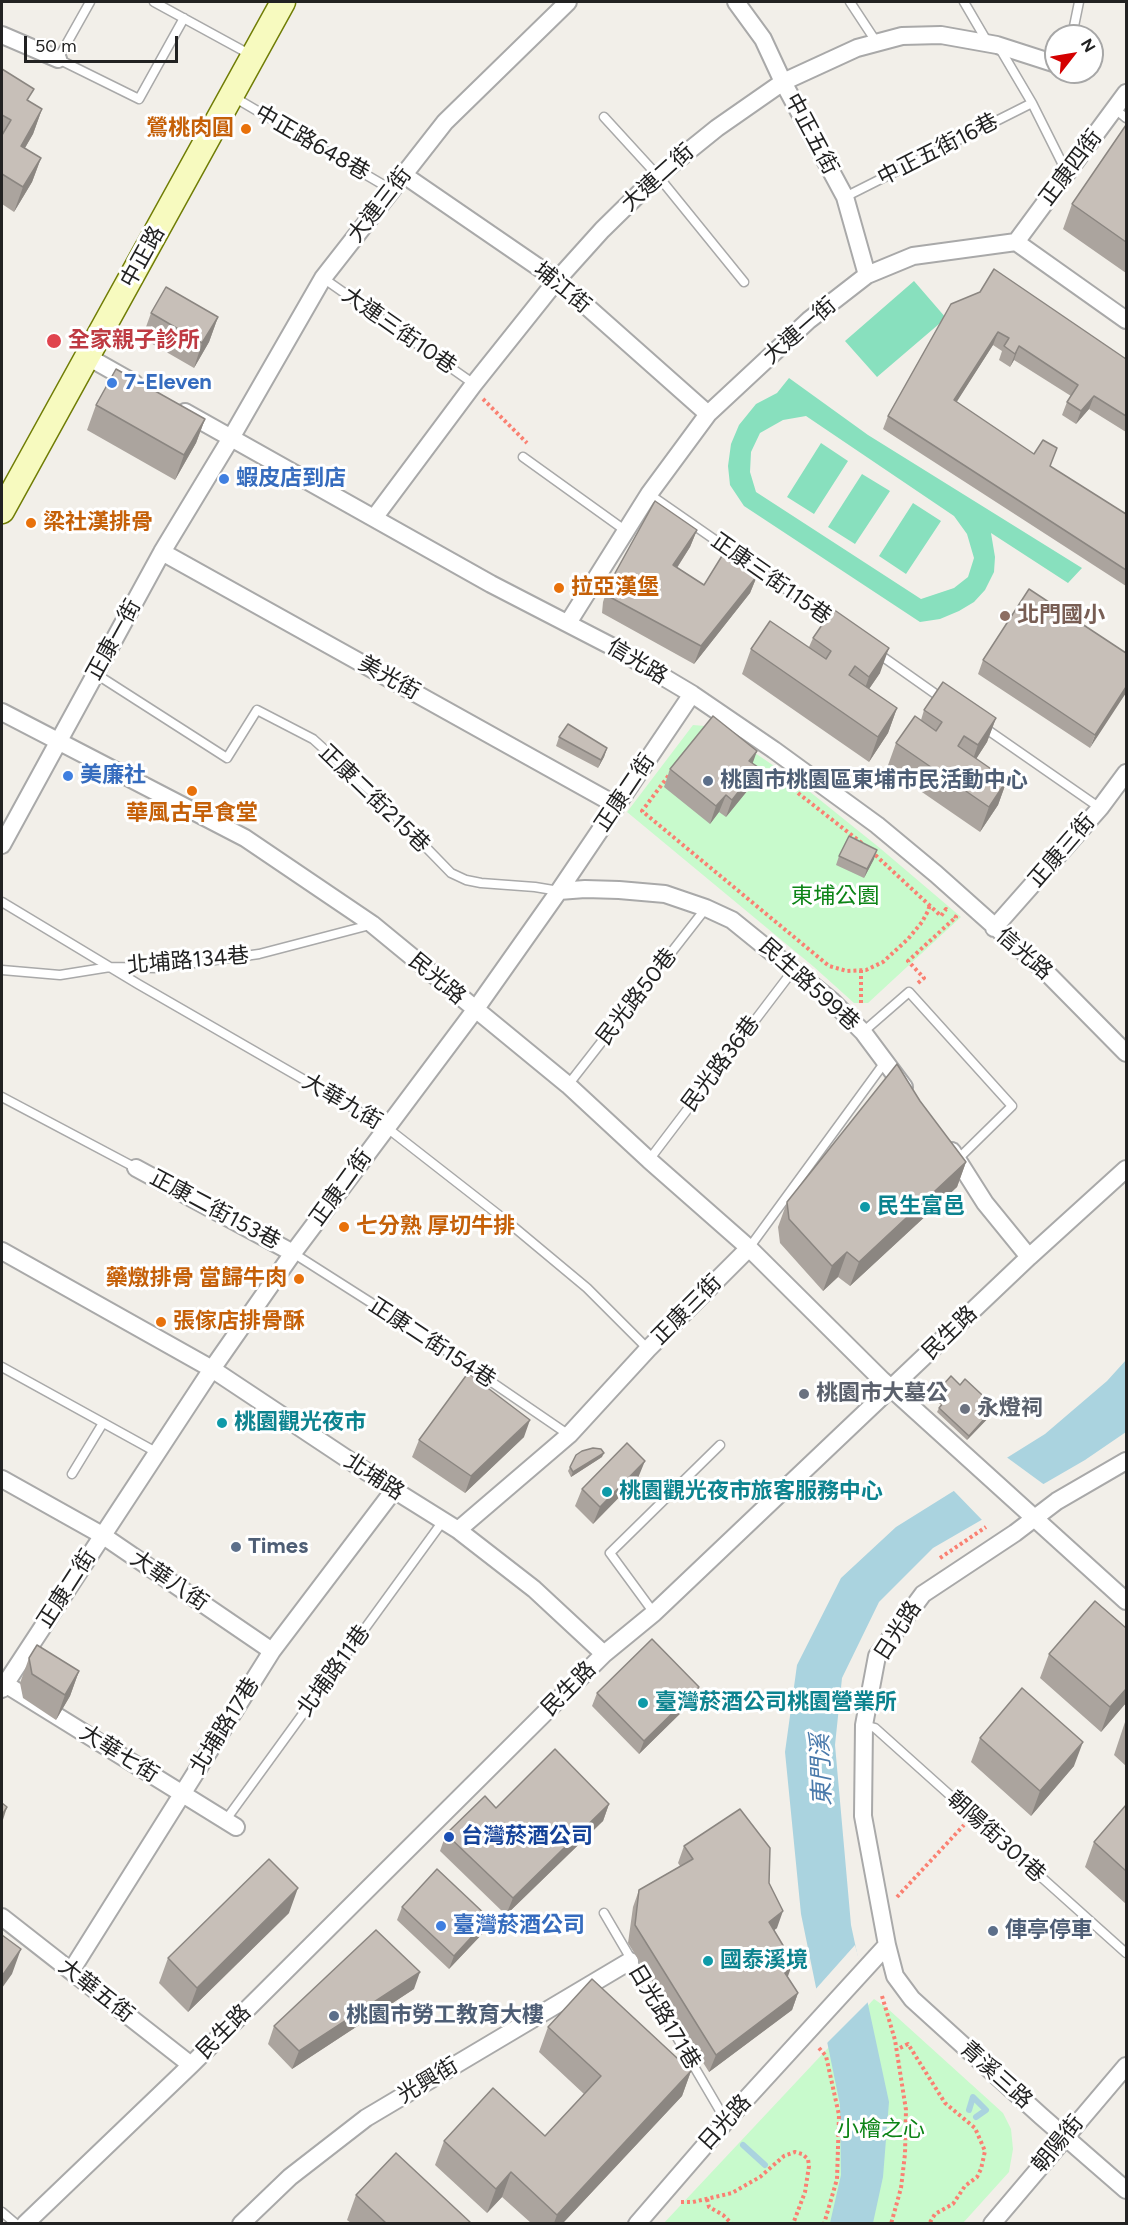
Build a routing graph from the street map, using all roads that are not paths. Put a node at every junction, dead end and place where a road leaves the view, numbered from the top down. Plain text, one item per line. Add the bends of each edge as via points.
1 (90, 2) edge
2 (154, 2) edge
3 (284, 2) edge
4 (568, 2) edge
5 (736, 2) edge
6 (850, 2) edge
7 (964, 2) edge
8 (1079, 2) edge
9 (184, 18) junction
10 (1074, 24) edge
11 (2, 35) edge
12 (877, 43) junction
13 (993, 44) junction
14 (254, 56) junction
15 (58, 59) junction
16 (1044, 60) edge
17 (783, 82) junction
18 (1126, 93) edge
19 (232, 96) junction
20 (1032, 104) junction
21 (1121, 113) edge
22 (604, 117) dead end
23 (1068, 174) junction
24 (404, 175) junction
25 (658, 176) junction
26 (392, 190) junction
27 (845, 197) junction
28 (1016, 242) junction
29 (867, 275) junction
30 (323, 278) junction
31 (557, 280) junction
32 (744, 282) dead end
33 (1126, 320) edge
34 (88, 357) junction
35 (473, 385) junction
36 (149, 392) edge
37 (169, 403) edge
38 (708, 414) junction
39 (231, 438) junction
40 (523, 457) dead end
41 (649, 494) junction
42 (2, 511) edge
43 (374, 518) junction
44 (626, 531) junction
45 (162, 552) junction
46 (568, 622) junction
47 (845, 631) edge
48 (865, 644) edge
49 (96, 674) junction
50 (692, 694) junction
51 (953, 706) edge
52 (2, 712) edge
53 (973, 719) edge
54 (58, 742) junction
55 (1124, 779) edge
56 (616, 805) junction
57 (1100, 808) junction
58 (2, 845) edge
59 (559, 891) junction
60 (2, 902) edge
61 (706, 908) junction
62 (372, 924) junction
63 (994, 928) junction
64 (110, 967) junction
65 (794, 969) junction
66 (2, 970) edge
67 (475, 1010) junction
68 (863, 1032) junction
69 (1126, 1053) edge
70 (885, 1062) junction
71 (568, 1085) junction
72 (2, 1097) edge
73 (911, 1097) edge
74 (386, 1127) junction
75 (944, 1142) edge
76 (958, 1159) junction
77 (649, 1160) junction
78 (136, 1168) joint
79 (1126, 1169) edge
80 (749, 1248) junction
81 (2, 1251) edge
82 (293, 1253) junction
83 (1029, 1257) junction
84 (648, 1349) junction
85 (2, 1367) edge
86 (212, 1369) junction
87 (892, 1388) junction
88 (103, 1423) junction
89 (569, 1435) junction
90 (720, 1445) dead end
91 (156, 1452) junction
92 (1126, 1461) edge
93 (72, 1474) dead end
94 (2, 1479) edge
95 (394, 1490) junction
96 (1035, 1519) junction
97 (443, 1521) junction
98 (458, 1530) junction
99 (102, 1535) junction
100 (1126, 1601) edge
101 (654, 1613) junction
102 (272, 1651) junction
103 (604, 1654) junction
104 (3, 1685) edge
105 (864, 1725) junction
106 (183, 1793) junction
107 (231, 1824) joint
108 (604, 1913) dead end
109 (2, 1917) edge
110 (887, 1945) junction
111 (1126, 1953) edge
112 (630, 1961) junction
113 (71, 1971) junction
114 (191, 2065) junction
115 (1126, 2066) edge
116 (726, 2121) junction
117 (1065, 2137) junction
118 (1126, 2190) edge
119 (2, 2212) edge
120 (16, 2223) edge
121 (25, 2223) edge
122 (241, 2223) edge
123 (637, 2223) edge
124 (992, 2223) edge

1 - 15 lane
2 - 9 lane
3 - 14 street, 中正路
4 - 24 street, 大連三街 via 445,122
5 - 17 street, 中正五街 via 763,39
6 - 12 lane
7 - 13 lane
8 - 10 lane
9 - 14 lane
9 - 15 lane via 139,99
11 - 15 street
12 - 13 street, 大連二街 via 902,36 941,35
12 - 17 street, 大連二街 via 857,48
13 - 16 street, 大連二街
13 - 20 lane
14 - 19 street, 中正路
17 - 25 street, 大連二街
17 - 27 street, 中正五街
18 - 21 street, 正康四街
19 - 26 lane, 中正路648巷
19 - 34 street, 中正路
20 - 23 lane
20 - 27 lane, 中正五街16巷
21 - 23 street, 正康四街
22 - 25 lane
23 - 28 street, 正康四街
24 - 26 street, 大連三街
24 - 31 street, 埔江街
25 - 31 street, 大連二街
25 - 32 lane
26 - 30 street, 大連三街
27 - 29 street, 中正五街
28 - 29 street, 大連一街 via 913,256
28 - 33 street
29 - 38 street, 大連一街 via 809,320
30 - 35 lane, 大連三街10巷
30 - 39 street, 大連三街
31 - 35 street, 大連二街
31 - 38 street, 埔江街
34 - 36 street
34 - 42 street, 中正路
35 - 43 street, 大連二街
37 - 39 street, 信光路
38 - 41 street, 大連一街
39 - 43 street, 信光路
39 - 45 street, 正康一街
40 - 44 lane
41 - 44 street, 大連一街
41 - 47 lane, 正康三街115巷
43 - 46 street, 信光路
44 - 46 street, 大連一街
45 - 49 street, 正康一街
45 - 56 street, 美光街
46 - 50 street, 信光路
48 - 51 lane
49 - 54 street, 正康一街
49 - 59 lane, 正康二街215巷 via 227,758 257,710 313,739 451,873 481,884
50 - 56 street, 正康二街
50 - 63 street, 信光路 via 877,825
52 - 54 street, 民光路
53 - 57 lane
54 - 58 street, 正康一街
54 - 62 street, 民光路 via 245,838
55 - 57 street, 正康三街
56 - 59 street, 正康二街
57 - 63 street, 正康三街
59 - 61 street, 民生路599巷 via 665,894
59 - 67 street, 正康二街
60 - 64 lane, 大華九街
61 - 65 street, 民生路599巷 via 732,920
61 - 71 lane, 民光路50巷
62 - 64 lane, 北埔路134巷 via 259,954 158,968
62 - 67 street, 民光路
63 - 69 street, 信光路 via 1047,973
64 - 66 lane, 北埔路134巷 via 60,975
64 - 74 lane, 大華九街
65 - 68 street, 民生路599巷
65 - 77 lane, 民光路36巷
67 - 71 street, 民光路
67 - 74 street, 正康二街
68 - 70 street, 民生路599巷
68 - 76 lane via 909,992 1012,1106
70 - 73 street, 民生路599巷
70 - 80 lane, 正康三街
71 - 77 street, 民光路
72 - 78 lane
74 - 82 street, 正康二街
74 - 84 lane, 大華九街 via 587,1288
75 - 76 street
76 - 83 street via 985,1203
77 - 80 street, 民光路
78 - 82 street, 正康二街153巷
79 - 83 street, 民生路
80 - 84 street, 正康三街
80 - 87 street, 民光路
81 - 86 street, 北埔路
82 - 86 street, 正康二街
82 - 89 lane, 正康二街154巷
83 - 87 street, 民生路
84 - 89 street, 正康三街
85 - 88 lane
86 - 91 street, 正康二街
86 - 95 street, 北埔路
87 - 96 street
87 - 101 street, 民生路
88 - 91 lane
88 - 93 lane
89 - 98 street, 正康三街
90 - 101 lane via 610,1553
91 - 99 street, 正康二街
92 - 96 street, 日光路 via 1066,1495
94 - 99 street, 大華八街
95 - 97 street, 北埔路
95 - 102 street, 北埔路17巷
96 - 100 street
96 - 105 street, 日光路 via 923,1594 877,1656
97 - 98 street, 北埔路
97 - 107 lane, 北埔路11巷
98 - 103 street, 北埔路 via 534,1589
99 - 102 street, 大華八街
99 - 104 street, 正康二街
101 - 103 street, 民生路
102 - 106 street, 北埔路17巷
103 - 114 street, 民生路
104 - 106 street, 大華七街
105 - 110 street, 日光路 via 863,1816
105 - 111 lane, 朝陽街301巷 via 875,1728
106 - 107 street, 大華七街
106 - 113 street, 北埔路17巷
108 - 112 lane, 日光路171巷
109 - 113 street, 大華五街
110 - 116 street, 日光路
110 - 117 street, 青溪三路 via 895,1976 912,1999
112 - 116 lane, 日光路171巷
112 - 122 street, 光興街 via 366,2118 290,2177
113 - 114 street, 大華五街
114 - 121 street, 民生路
115 - 117 street, 朝陽街
116 - 123 street, 日光路
117 - 118 street, 青溪三路
117 - 124 street, 朝陽街
119 - 120 lane

